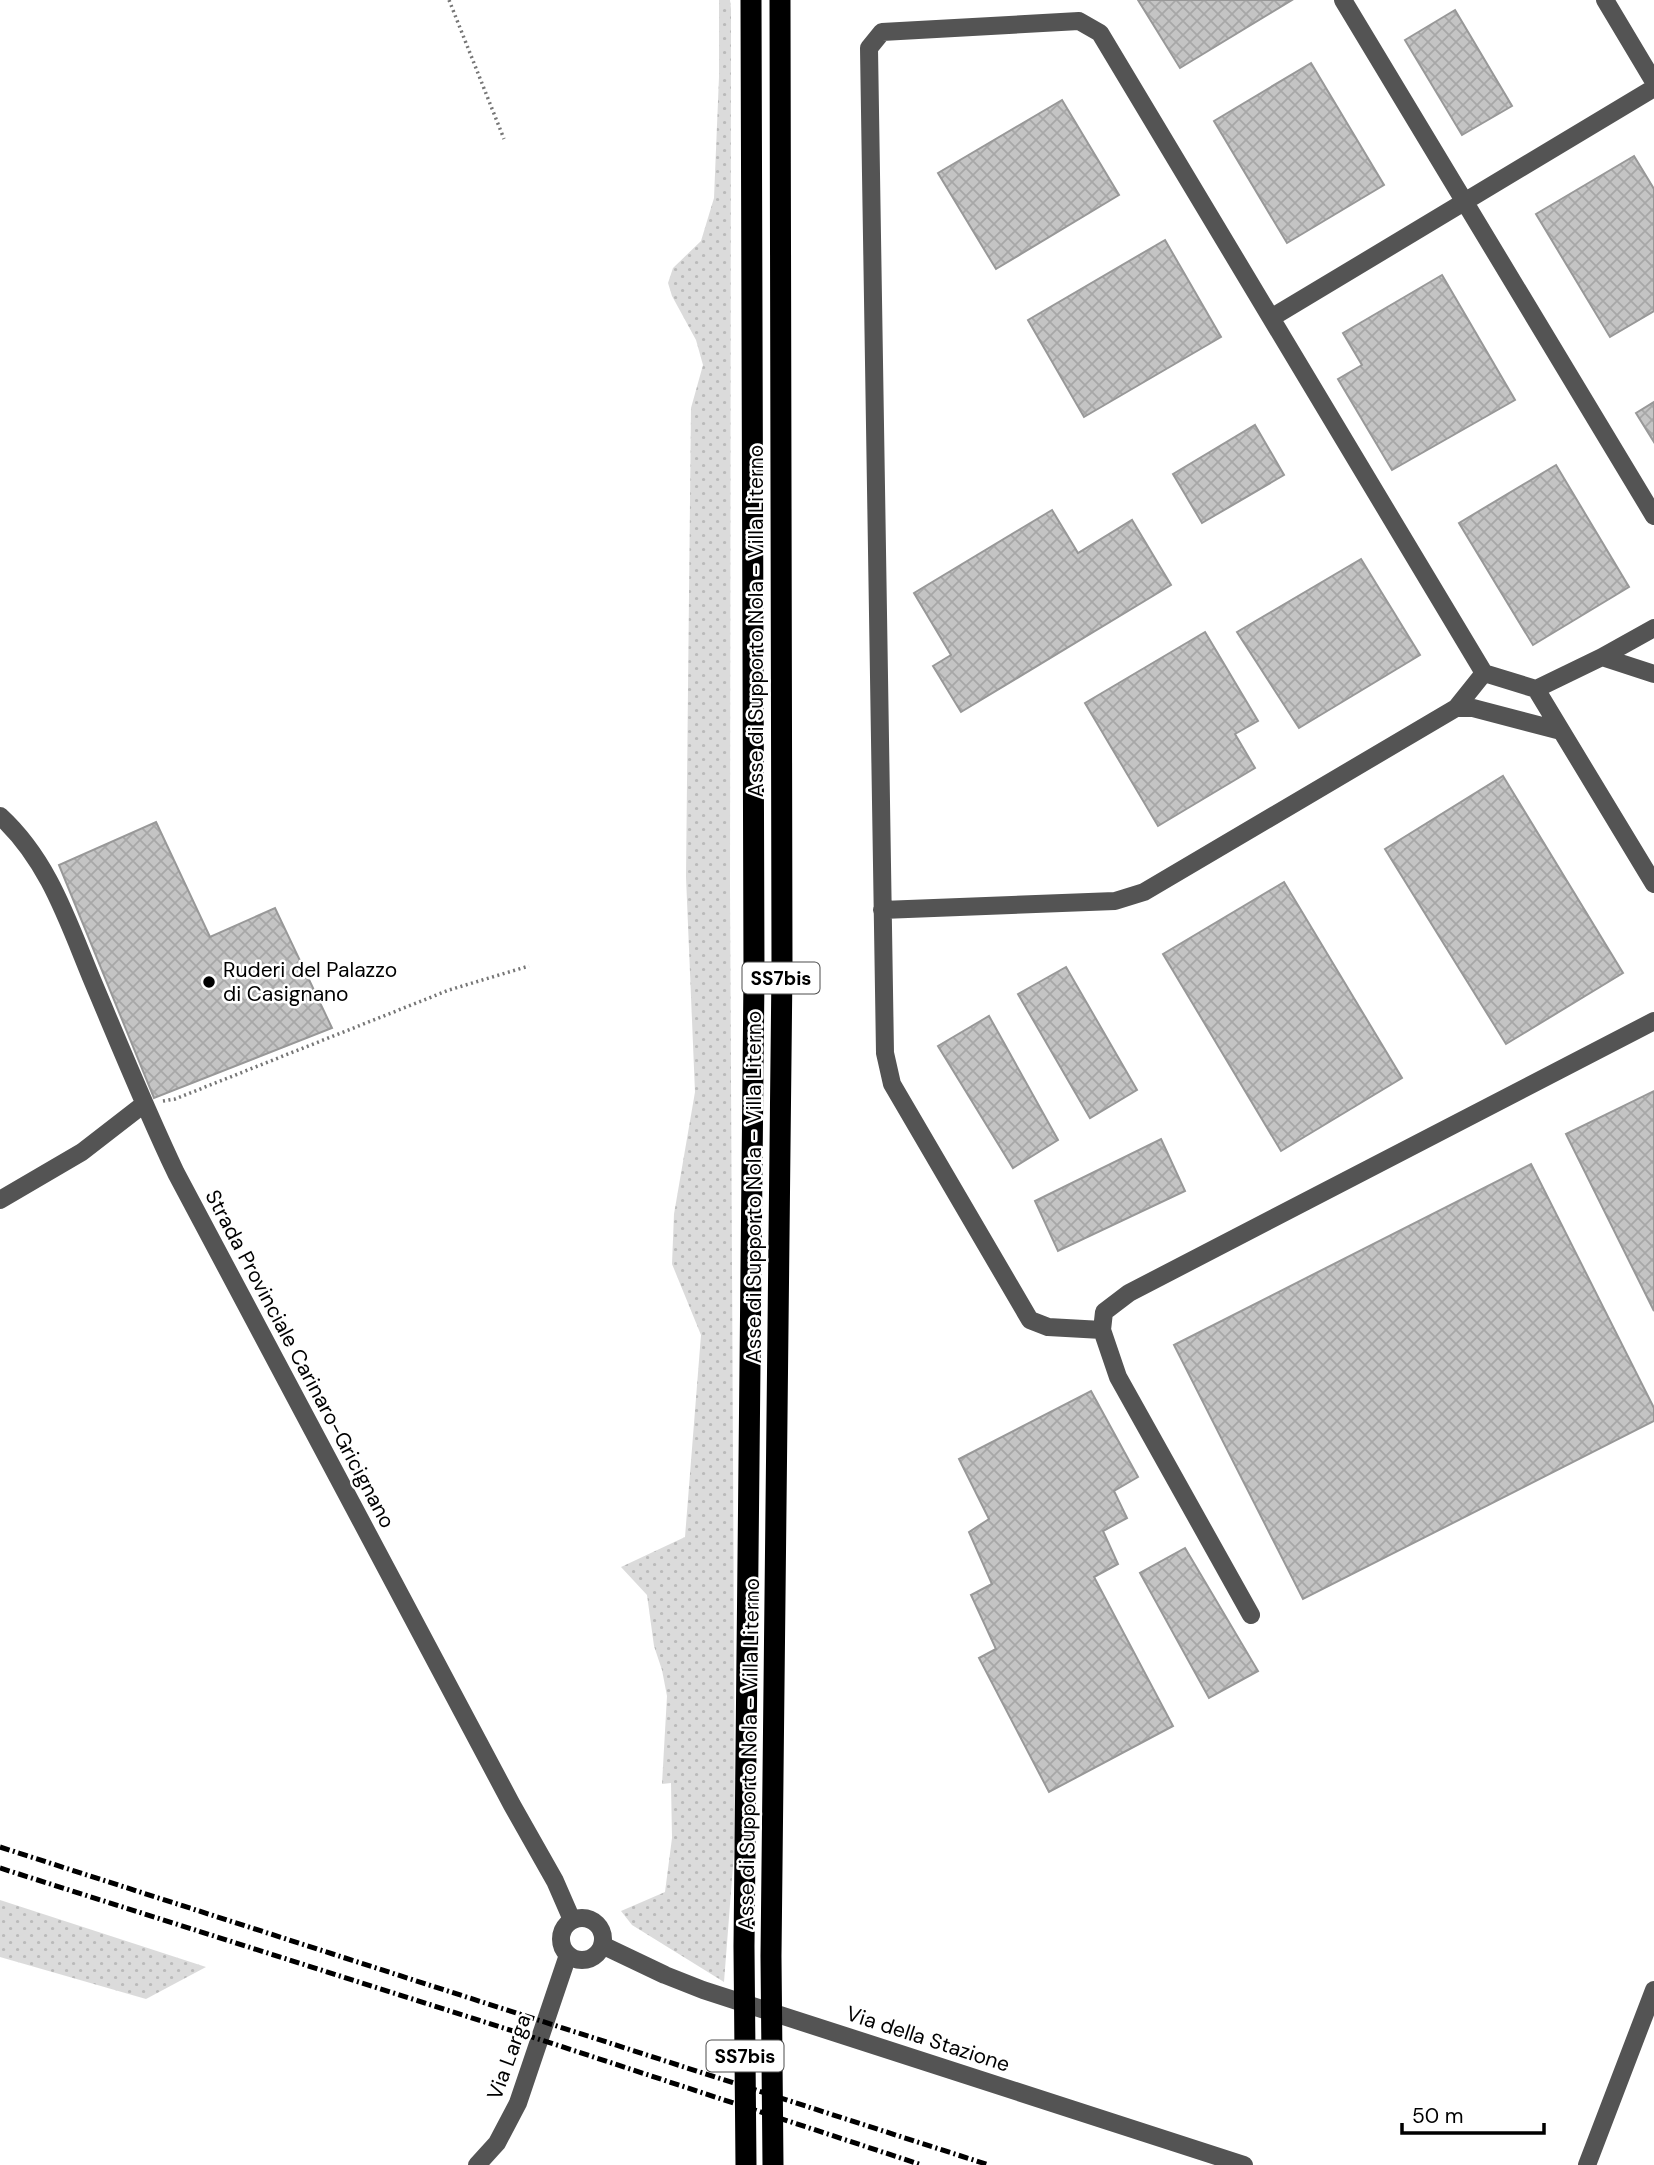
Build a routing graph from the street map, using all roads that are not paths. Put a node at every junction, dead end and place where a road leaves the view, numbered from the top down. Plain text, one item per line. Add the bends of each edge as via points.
1 (738, 0) edge
2 (751, 0) edge
3 (780, 0) edge
4 (1343, 0) edge
5 (1605, 0) edge
6 (751, 79) junction
7 (1654, 85) edge
8 (1465, 201) junction
9 (1270, 318) junction
10 (1654, 516) edge
11 (1654, 628) edge
12 (1602, 657) junction
13 (1484, 673) junction
14 (1654, 674) edge
15 (1536, 689) junction
16 (1456, 708) junction
17 (1561, 731) junction
18 (0, 816) edge
19 (1654, 884) edge
20 (883, 910) junction
21 (1654, 1021) edge
22 (144, 1104) junction
23 (0, 1200) edge
24 (1102, 1331) junction
25 (1251, 1615) dead end
26 (572, 1920) junction
27 (602, 1945) junction
28 (568, 1955) junction
29 (1654, 1990) edge
30 (477, 2165) edge
31 (746, 2165) edge
32 (773, 2165) edge
33 (1244, 2165) edge
34 (1587, 2165) edge

1 - 6 highway
2 - 6 highway, Asse di Supporto Nola - Villa Literno / SS7bis
3 - 32 highway, Asse di Supporto Nola - Villa Literno / SS7bis via 782,968 771,1956
4 - 8 street
5 - 7 street
6 - 31 highway, Asse di Supporto Nola - Villa Literno / SS7bis via 754,976
7 - 8 street
8 - 9 street
8 - 10 street
9 - 13 street
9 - 20 street via 1100,33 1079,21 882,32 869,48
11 - 12 street
12 - 14 street
12 - 15 street
13 - 15 street
13 - 16 street
15 - 17 street
16 - 17 street via 1473,708
16 - 20 street via 1144,892 1115,901
17 - 19 street
18 - 22 street, Strada Provinciale Carinaro-Gricignano via 20,834 48,875
20 - 24 street via 885,1053 892,1084 1030,1320 1048,1327
21 - 24 street via 1129,1293 1104,1312
22 - 23 street via 82,1152
22 - 26 street, Strada Provinciale Carinaro-Gricignano via 176,1173
24 - 25 street via 1118,1377
26 - 27 street via 592,1921 601,1931
26 - 28 street, Via Larga via 561,1937
27 - 28 street via 588,1960
27 - 33 street, Via della Stazione via 703,1990
28 - 30 street, Via Larga via 518,2103 498,2143
29 - 34 street

